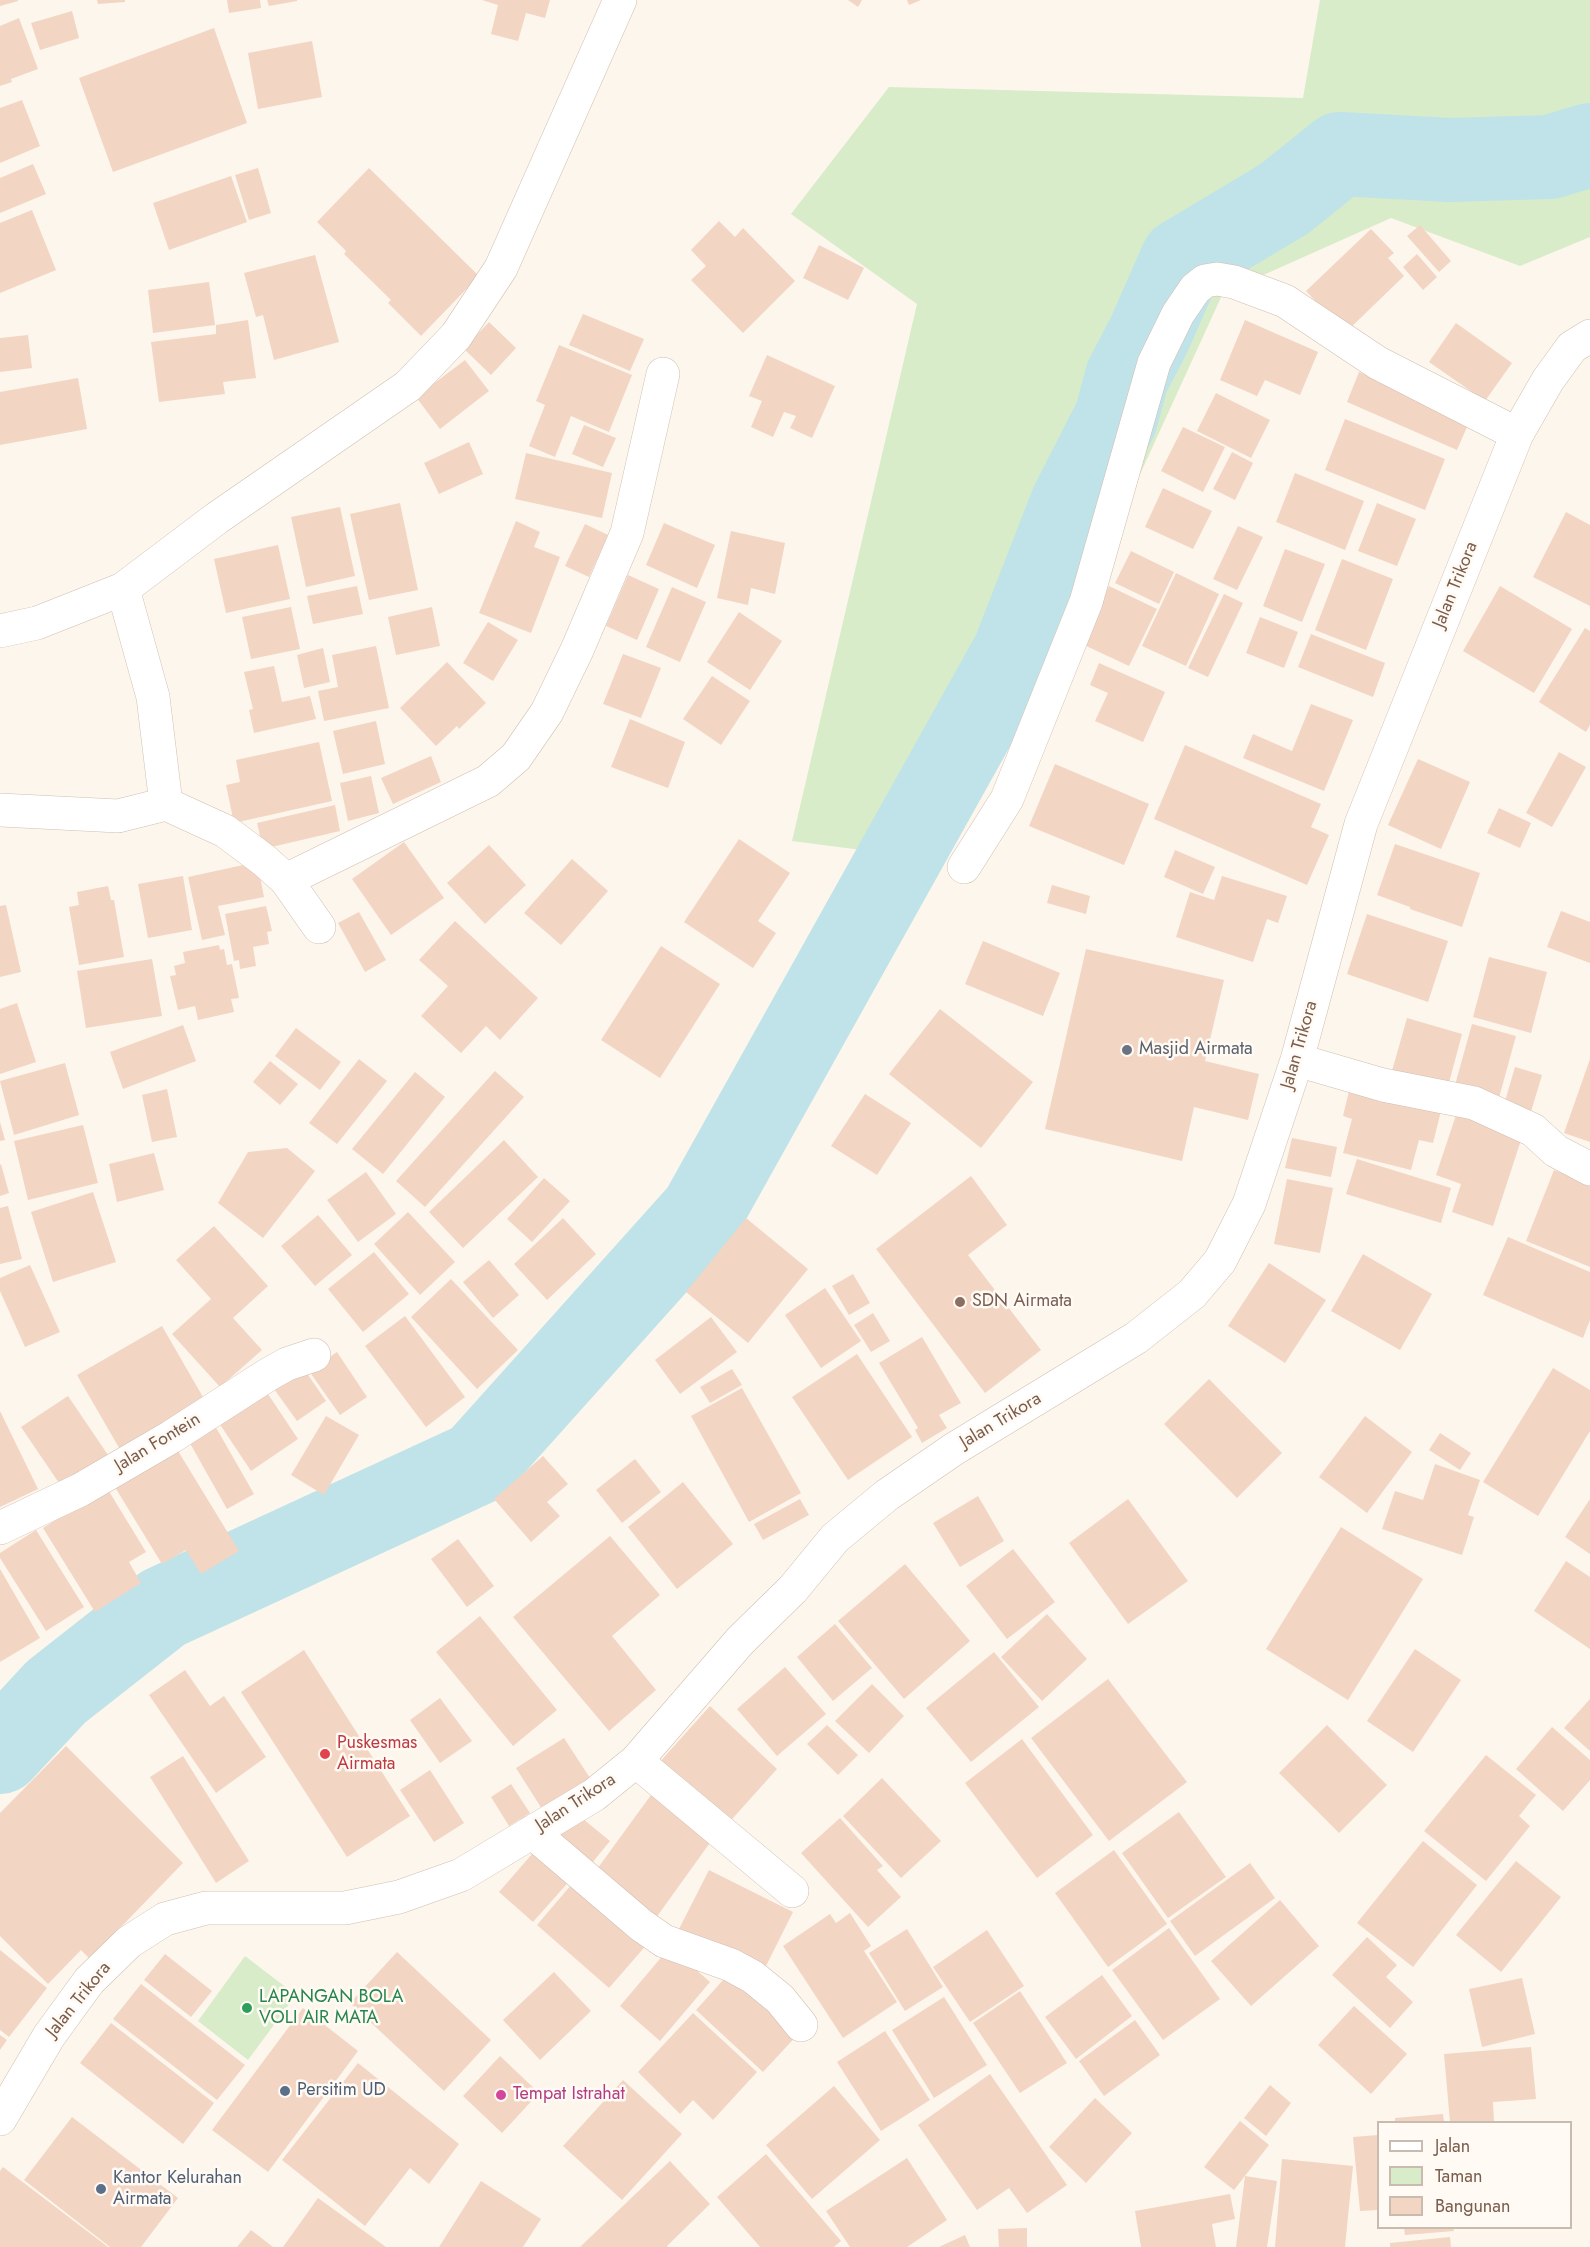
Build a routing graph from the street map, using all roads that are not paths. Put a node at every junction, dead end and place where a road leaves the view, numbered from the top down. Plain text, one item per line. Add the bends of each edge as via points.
1 (620, 0) edge
2 (1590, 336) edge
3 (663, 374) dead end
4 (1517, 434) junction
5 (123, 590) junction
6 (0, 631) edge
7 (166, 804) junction
8 (0, 810) edge
9 (964, 867) dead end
10 (286, 880) junction
11 (319, 927) dead end
12 (1297, 1060) junction
13 (1590, 1168) edge
14 (314, 1354) dead end
15 (0, 1528) edge
16 (636, 1761) junction
17 (532, 1832) junction
18 (792, 1891) dead end
19 (801, 2025) dead end
20 (0, 2119) edge

1 - 5 street via 501,268 456,336 408,386 217,518
2 - 4 street, Jalan Trikora via 1572,346
3 - 10 street via 627,533 547,712 516,757 488,781
4 - 9 street via 1378,363 1285,301 1217,279 1195,288 1154,363 1086,602 1007,799
4 - 12 street, Jalan Trikora via 1361,824
5 - 6 street via 37,623
5 - 7 street via 153,697
7 - 8 street via 118,816
7 - 10 street via 225,831
10 - 11 street
12 - 13 street via 1383,1085 1474,1103 1533,1130 1556,1151
12 - 16 street, Jalan Trikora via 1249,1204 1220,1261 1192,1294 1136,1338 954,1449 835,1538
14 - 15 street, Jalan Fontein via 269,1374 80,1490
16 - 17 street, Jalan Trikora via 594,1795
16 - 18 street
17 - 19 street via 640,1924 664,1941 753,1977 780,1999
17 - 20 street, Jalan Trikora via 461,1875 399,1897 345,1908 206,1908 165,1919 129,1942 89,1981 49,2036

